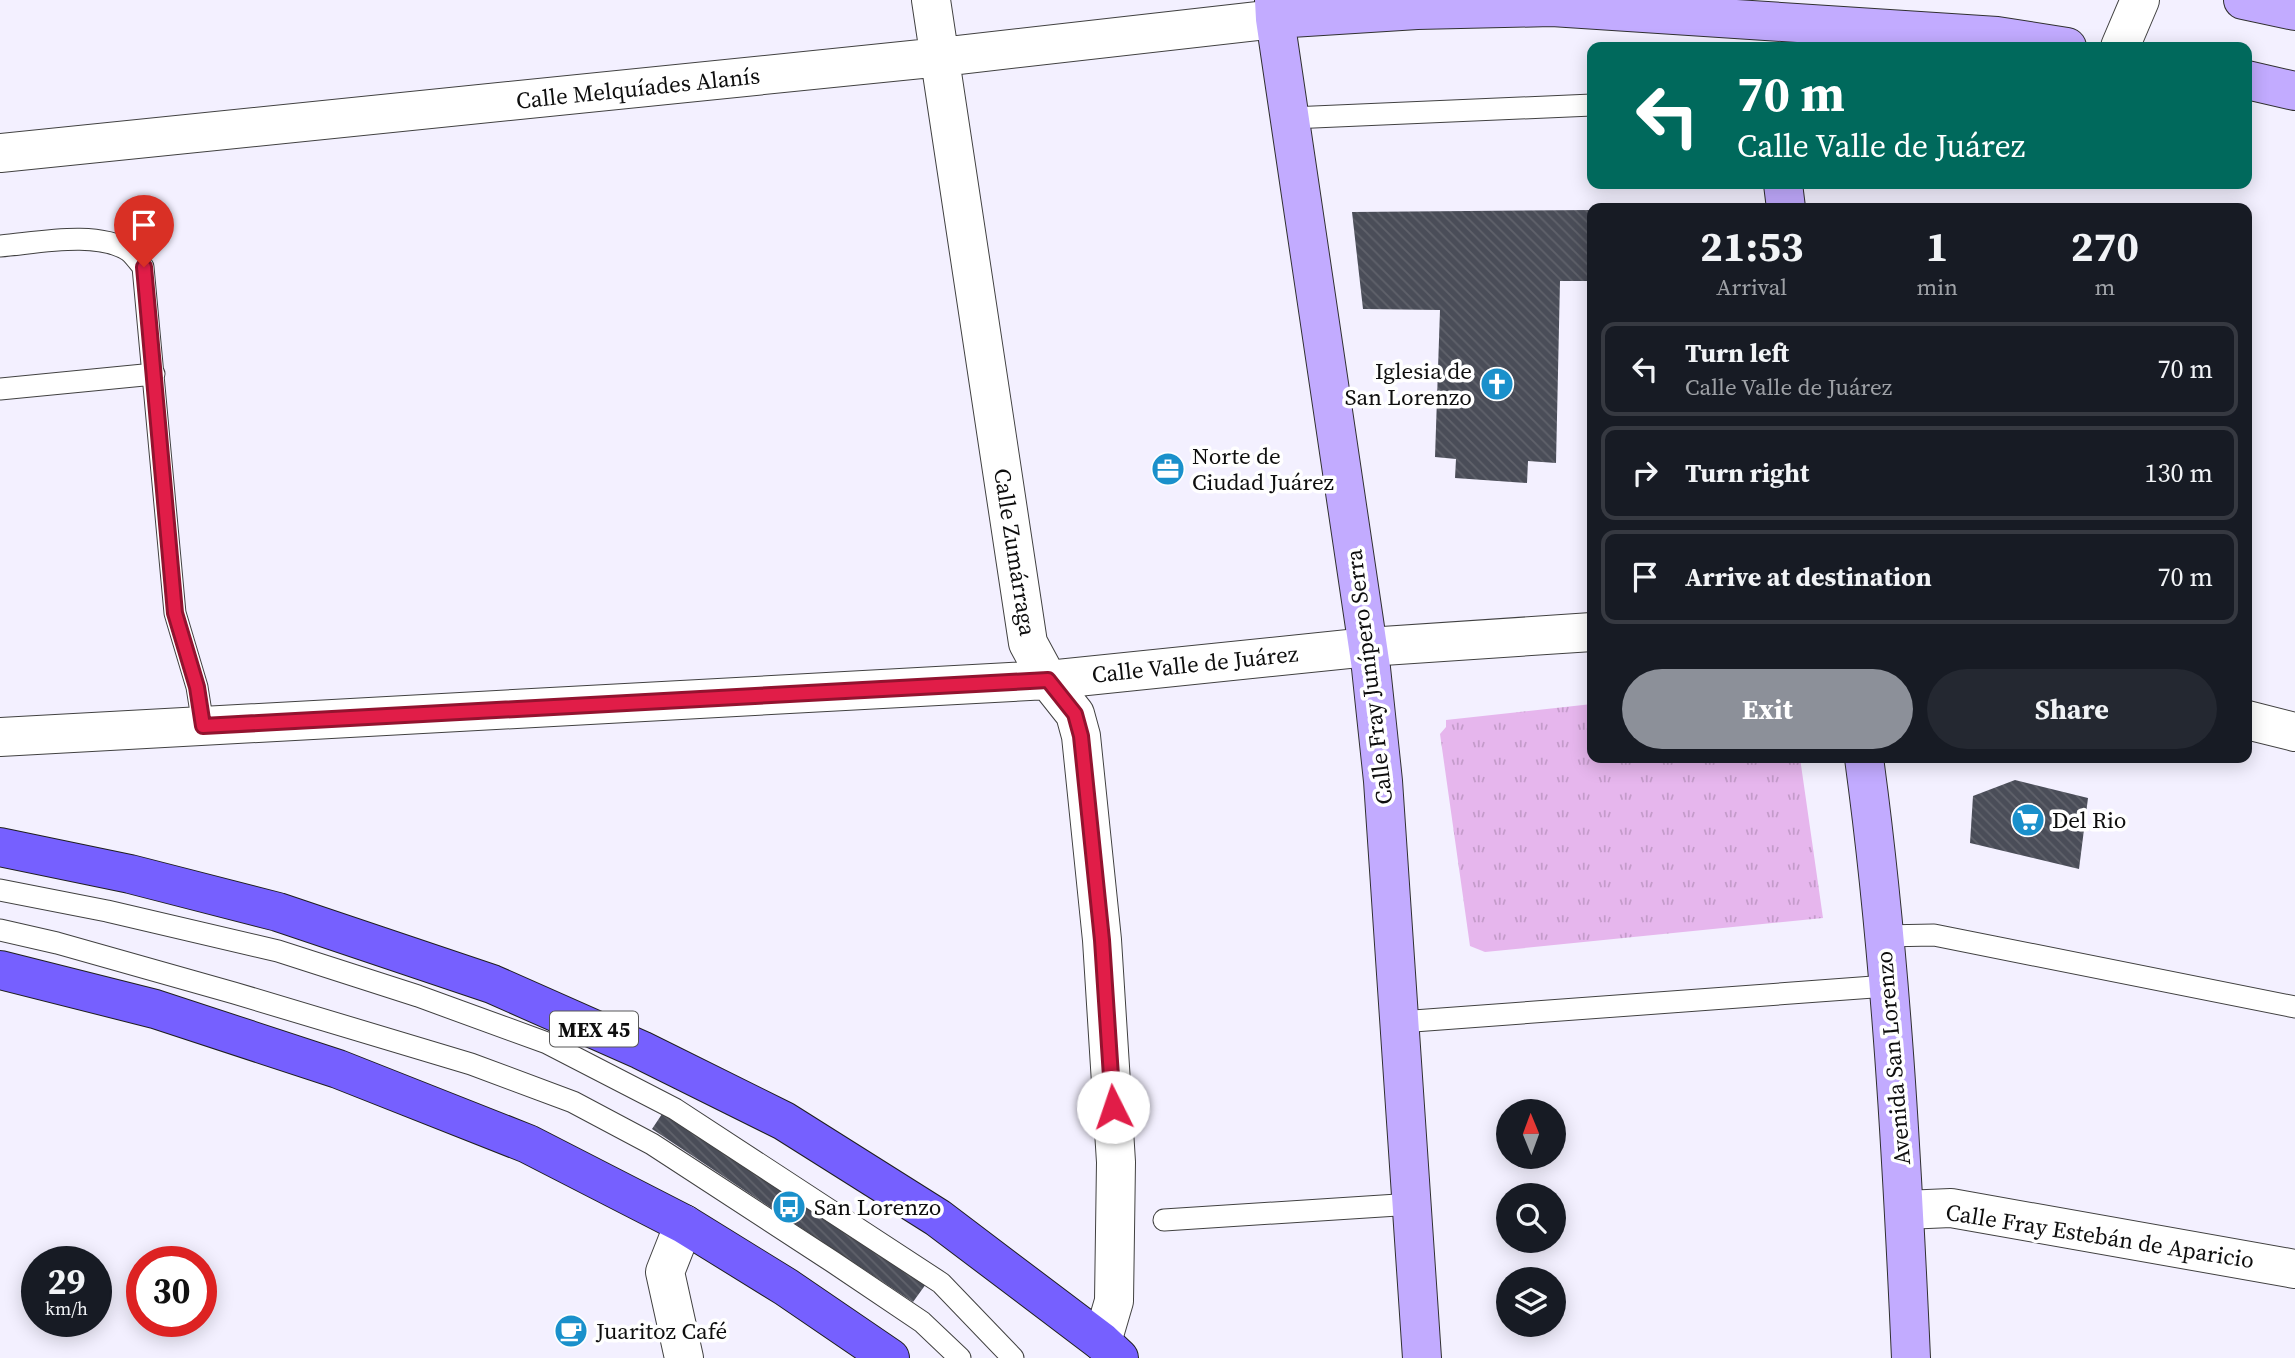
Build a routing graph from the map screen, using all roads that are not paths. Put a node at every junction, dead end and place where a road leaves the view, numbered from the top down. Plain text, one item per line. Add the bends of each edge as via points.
1 (932, 0) edge
2 (2140, 0) edge
3 (2243, 0) edge
4 (1558, 4) edge
5 (1408, 5) edge
6 (1275, 10) edge
7 (2295, 11) edge
8 (1758, 23) edge
9 (2035, 42) edge
10 (2122, 42) edge
11 (941, 58) junction
12 (2252, 81) edge
13 (2295, 91) edge
14 (1587, 105) edge
15 (1291, 118) junction
16 (0, 153) edge
17 (0, 246) edge
18 (154, 374) junction
19 (0, 389) edge
20 (1587, 632) edge
21 (1368, 647) junction
22 (1048, 680) junction
23 (2252, 721) edge
24 (203, 726) junction
25 (2295, 732) edge
26 (0, 737) edge
27 (1865, 763) edge
28 (0, 847) edge
29 (0, 890) edge
30 (0, 930) edge
31 (1883, 936) junction
32 (0, 970) edge
33 (1887, 986) junction
34 (2295, 1007) edge
35 (1400, 1022) junction
36 (1413, 1204) junction
37 (1905, 1210) junction
38 (1164, 1220) dead end
39 (684, 1224) junction
40 (2295, 1269) edge
41 (1111, 1350) edge
42 (684, 1358) edge
43 (888, 1358) edge
44 (960, 1358) edge
45 (1013, 1358) edge
46 (1422, 1358) edge
47 (1911, 1358) edge

1 - 11 street, Calle Zumárraga
2 - 10 street
3 - 7 main road
4 - 5 main road
4 - 8 main road
5 - 6 main road
6 - 11 street, Calle Melquíades Alanís
6 - 15 main road, Calle Fray Junípero Serra
8 - 9 main road
11 - 16 street, Calle Melquíades Alanís
11 - 22 street, Calle Zumárraga via 1028,643
12 - 13 main road
14 - 15 lane
15 - 21 main road, Calle Fray Junípero Serra
17 - 18 lane via 100,240 129,251 144,267
18 - 19 lane
18 - 24 lane via 175,613 197,687
20 - 21 street, Calle Valle de Juárez
21 - 22 street, Calle Valle de Juárez
21 - 35 main road, Calle Fray Junípero Serra via 1383,781
22 - 24 street, Calle Valle de Juárez
22 - 41 street, Calle Zumárraga via 1075,714 1081,736 1102,940 1116,1163
23 - 25 street
24 - 26 street, Calle Valle de Juárez
27 - 31 main road, Avenida San Lorenzo
28 - 41 main road, MEX 45 via 278,912 492,984 629,1044 785,1121 938,1218
29 - 45 lane via 278,951 547,1044 675,1109 941,1283
30 - 44 lane via 392,1040 573,1102 652,1144 833,1262 922,1322
31 - 33 main road, Avenida San Lorenzo
31 - 34 lane via 1934,936
32 - 39 main road via 155,1009 338,1069 528,1144
33 - 35 lane
33 - 37 main road, Avenida San Lorenzo
35 - 36 main road, Calle Fray Junípero Serra
36 - 38 lane
36 - 46 main road, Calle Fray Junípero Serra
37 - 40 street, Calle Fray Estebán de Aparicio via 1951,1209
37 - 47 main road, Avenida San Lorenzo
39 - 42 street via 666,1272
39 - 43 main road

